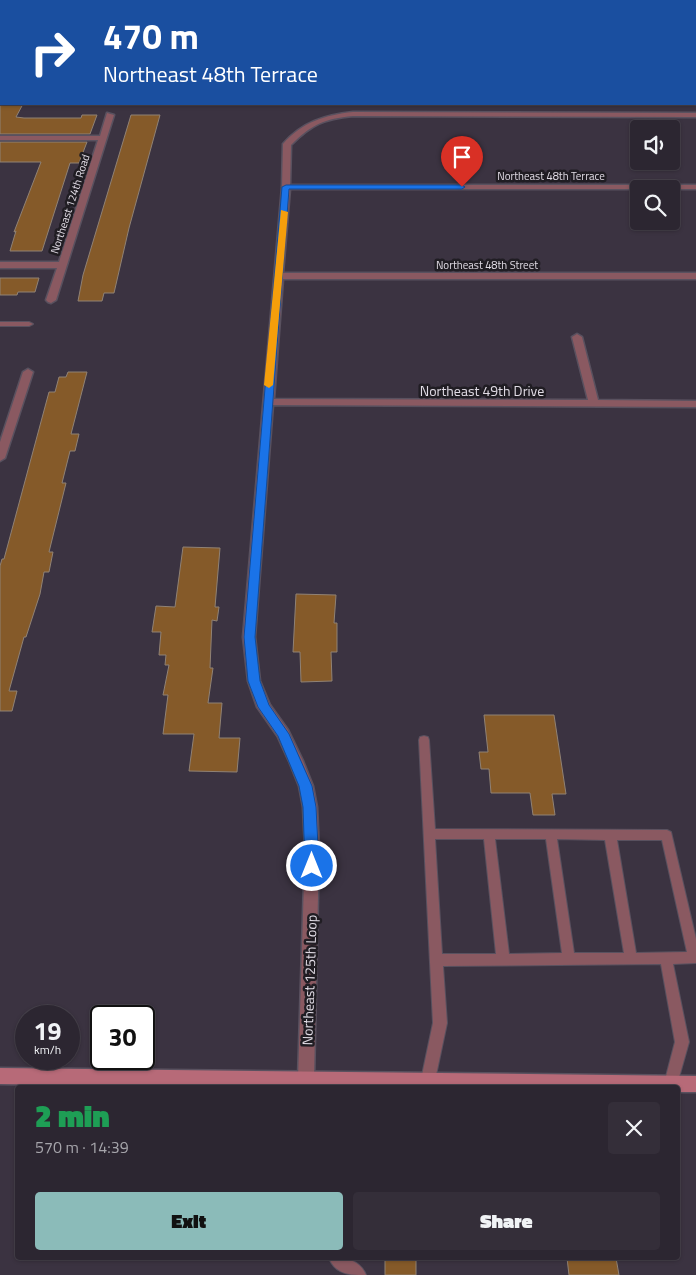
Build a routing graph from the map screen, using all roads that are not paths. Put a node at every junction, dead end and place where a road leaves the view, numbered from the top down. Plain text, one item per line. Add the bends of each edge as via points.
1 (110, 115) dead end
2 (696, 115) edge
3 (0, 138) edge
4 (103, 138) junction
5 (286, 187) junction
6 (696, 187) edge
7 (0, 265) edge
8 (62, 265) junction
9 (279, 276) junction
10 (696, 276) edge
11 (51, 300) dead end
12 (0, 324) edge
13 (29, 324) dead end
14 (577, 337) dead end
15 (28, 372) dead end
16 (267, 402) junction
17 (594, 404) junction
18 (696, 404) edge
19 (0, 419) edge
20 (12, 419) junction
21 (0, 458) edge
22 (424, 740) dead end
23 (429, 834) junction
24 (489, 835) junction
25 (551, 835) junction
26 (610, 835) junction
27 (632, 958) junction
28 (666, 958) junction
29 (503, 959) junction
30 (569, 959) junction
31 (436, 960) junction
32 (695, 962) edge
33 (0, 1076) edge
34 (306, 1079) junction
35 (428, 1080) junction
36 (142, 1082) edge
37 (671, 1084) junction
38 (696, 1084) edge
39 (339, 1260) edge
40 (359, 1275) edge

1 - 4 street, Northeast 124th Road
2 - 5 street, Northeast 125th Loop via 333,116 312,122 287,144
3 - 4 street
4 - 8 street, Northeast 124th Road
5 - 6 street, Northeast 48th Terrace
5 - 9 street, Northeast 125th Loop
7 - 8 street
8 - 11 street, Northeast 124th Road
9 - 10 street, Northeast 48th Street
9 - 16 street, Northeast 125th Loop
12 - 13 lane
14 - 17 street
15 - 20 street
16 - 17 street, Northeast 49th Drive
16 - 34 street, Northeast 125th Loop via 250,656 254,681 264,707 283,734 296,761 310,807 312,849
17 - 18 street, Northeast 49th Drive
19 - 20 street
20 - 21 street
22 - 23 lane
23 - 24 lane
23 - 31 lane
24 - 25 lane
24 - 29 lane
25 - 26 lane
25 - 30 lane
26 - 27 lane
26 - 32 lane via 667,835
27 - 28 lane
27 - 30 lane
28 - 32 lane
28 - 37 lane via 682,1042
29 - 30 lane
29 - 31 lane
31 - 35 lane via 440,1022
33 - 36 street
34 - 35 street
34 - 36 street
35 - 37 street
37 - 38 street
39 - 40 lane

